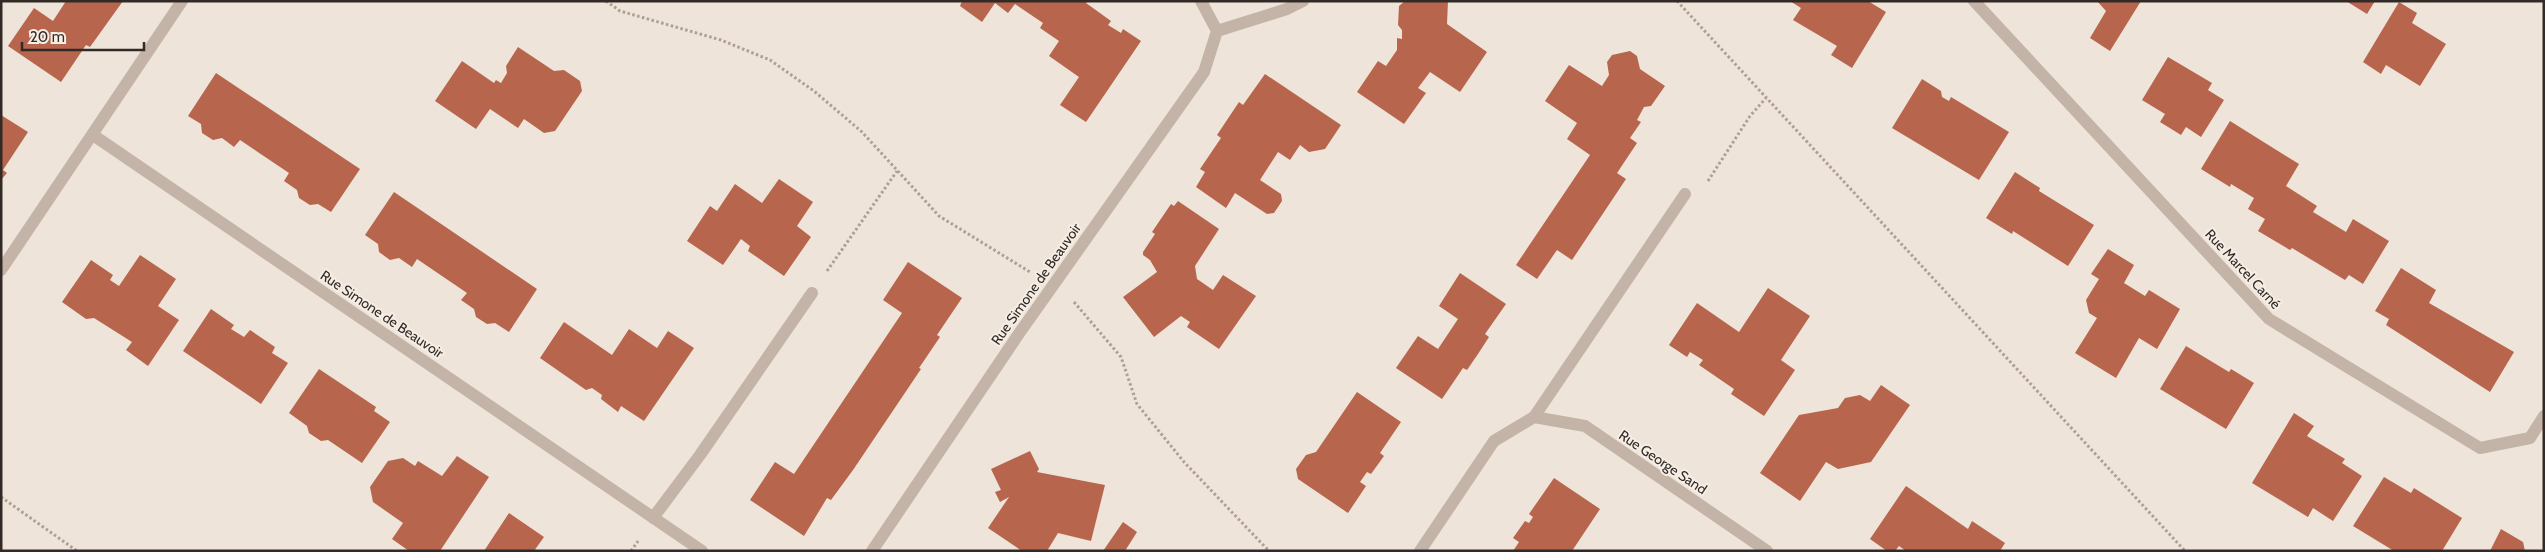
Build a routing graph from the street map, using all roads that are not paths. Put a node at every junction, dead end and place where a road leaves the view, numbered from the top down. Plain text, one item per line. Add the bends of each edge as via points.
1 (182, 1) edge
2 (1201, 1) edge
3 (1303, 1) edge
4 (1974, 1) edge
5 (1217, 31) junction
6 (93, 135) junction
7 (1686, 194) road end
8 (1, 270) edge
9 (812, 293) road end
10 (2544, 416) edge
11 (1534, 417) junction
12 (653, 518) junction
13 (702, 551) edge
14 (872, 551) edge
15 (1420, 551) edge
16 (1767, 551) edge

1 - 6 street
2 - 5 street
3 - 5 street
4 - 10 street, Rue Marcel Carné via 2268,319 2480,448 2530,438
5 - 14 street, Rue Simone de Beauvoir via 1204,72 1053,285
6 - 8 street
6 - 12 street, Rue Simone de Beauvoir
7 - 11 street
9 - 12 street
11 - 15 street via 1494,441
11 - 16 street, Rue George Sand via 1585,426
12 - 13 street, Rue Simone de Beauvoir

